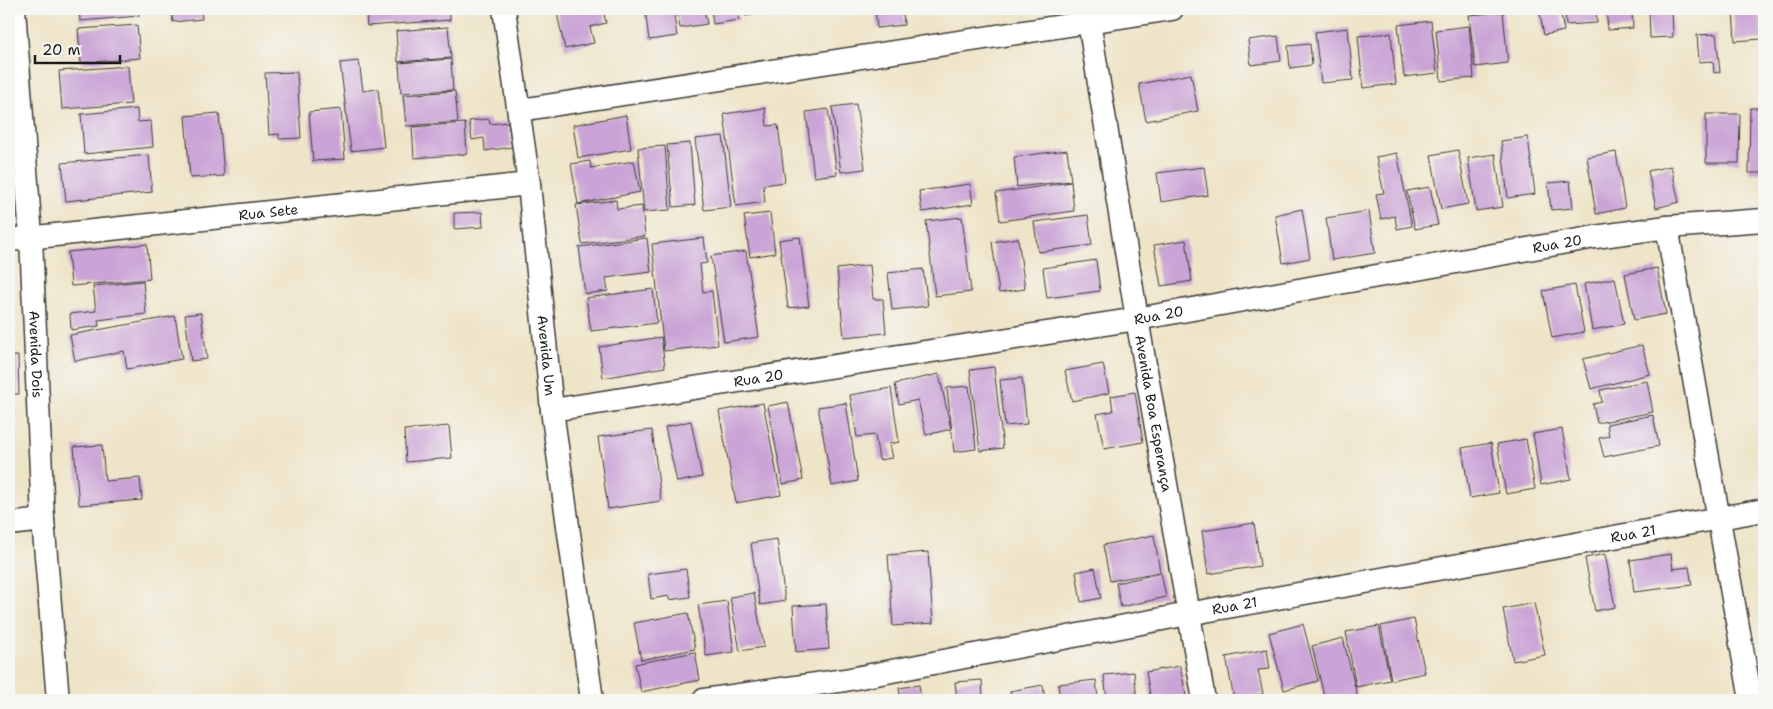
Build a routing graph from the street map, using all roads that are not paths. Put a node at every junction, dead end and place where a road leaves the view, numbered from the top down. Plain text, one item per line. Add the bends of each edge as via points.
1 (14, 9) edge
2 (504, 9) edge
3 (1172, 9) edge
4 (1088, 15) edge
5 (520, 110) junction
6 (529, 184) junction
7 (1764, 220) edge
8 (1667, 227) junction
9 (20, 239) edge
10 (1137, 319) junction
11 (552, 410) junction
12 (1764, 510) edge
13 (1718, 518) junction
14 (43, 520) junction
15 (9, 524) edge
16 (1188, 614) junction
17 (58, 700) edge
18 (592, 700) edge
19 (704, 700) edge
20 (1204, 700) edge
21 (1751, 700) edge

1 - 9 street, Avenida Dois
2 - 5 street, Avenida Um
3 - 4 street
4 - 5 street
4 - 10 street, Avenida Boa Esperança
5 - 6 street, Avenida Um
6 - 9 street, Rua Sete
6 - 11 street, Avenida Um
7 - 8 street, Rua 20
8 - 10 street, Rua 20
8 - 13 street
9 - 14 street, Avenida Dois
10 - 11 street, Rua 20
10 - 16 street, Avenida Boa Esperança
11 - 18 street, Avenida Um
12 - 13 street, Rua 21
13 - 16 street, Rua 21
13 - 21 street
14 - 15 street
14 - 17 street, Avenida Dois
16 - 19 street, Rua 21 via 845,680
16 - 20 street, Avenida Boa Esperança

